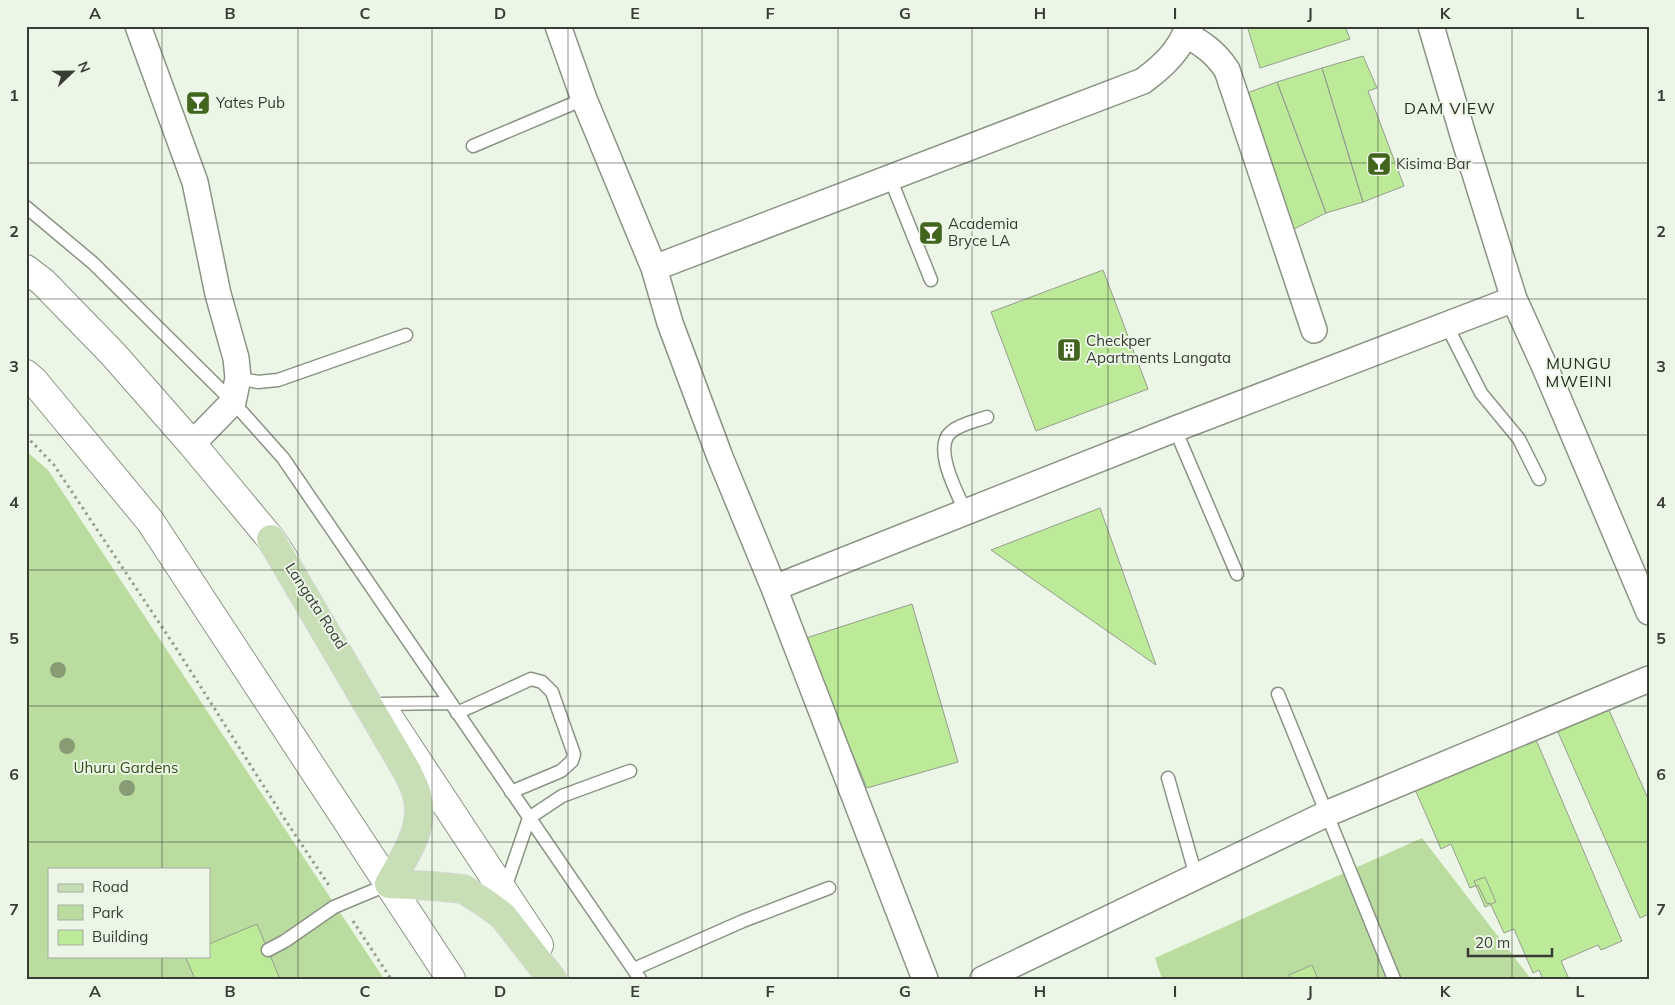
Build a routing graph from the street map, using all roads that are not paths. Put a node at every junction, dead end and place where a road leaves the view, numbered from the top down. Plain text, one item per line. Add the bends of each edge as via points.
1 (138, 26) edge
2 (558, 26) edge
3 (1431, 26) edge
4 (1187, 30) edge
5 (584, 98) junction
6 (473, 146) dead end
7 (890, 178) junction
8 (26, 206) edge
9 (654, 268) junction
10 (26, 269) edge
11 (931, 280) dead end
12 (1514, 300) junction
13 (1447, 326) junction
14 (1314, 330) dead end
15 (406, 335) dead end
16 (26, 374) edge
17 (238, 378) junction
18 (233, 402) junction
19 (987, 417) dead end
20 (1175, 429) junction
21 (192, 444) junction
22 (1539, 479) dead end
23 (966, 513) junction
24 (271, 539) junction
25 (1237, 574) dead end
26 (774, 588) junction
27 (1649, 612) edge
28 (1649, 679) edge
29 (1278, 694) dead end
30 (380, 704) junction
31 (454, 708) junction
32 (630, 770) dead end
33 (1168, 778) dead end
34 (511, 792) junction
35 (1326, 814) junction
36 (529, 818) junction
37 (1196, 876) junction
38 (388, 884) junction
39 (829, 888) dead end
40 (504, 891) junction
41 (268, 950) dead end
42 (637, 974) edge
43 (451, 979) edge
44 (552, 979) edge
45 (561, 979) edge
46 (925, 979) edge
47 (983, 979) edge
48 (1394, 979) edge

1 - 17 street via 195,182
2 - 5 street
3 - 12 street
4 - 7 street via 1169,59 1143,81
4 - 14 street via 1208,47 1227,70
5 - 6 lane
5 - 9 street
7 - 9 street
7 - 11 lane
8 - 18 lane via 93,263
9 - 26 street via 691,381
10 - 21 main road, Langata Road via 113,354
12 - 13 street
12 - 27 street
13 - 20 street
13 - 22 lane via 1481,393 1519,439
15 - 17 lane via 278,380 258,382
16 - 38 main road via 150,521
17 - 18 street
18 - 21 street
18 - 31 lane via 283,458
19 - 23 lane via 952,431 945,439 943,451
20 - 23 street
20 - 25 lane
21 - 24 main road, Langata Road
23 - 26 street
24 - 30 main road, Langata Road
24 - 38 main road via 408,773 417,794 419,809 414,837
26 - 46 street
28 - 35 street
29 - 35 lane
30 - 31 lane
30 - 40 main road, Langata Road
31 - 34 lane
31 - 34 lane via 531,679 542,682 552,692 574,754 572,761 561,771
32 - 36 lane via 562,796
33 - 37 lane
34 - 36 lane
35 - 37 street
35 - 48 lane
36 - 40 lane
36 - 42 lane
37 - 47 street
38 - 41 lane via 334,907
38 - 43 main road
38 - 44 main road via 463,889 503,916
39 - 42 lane via 743,921
40 - 45 main road, Langata Road

